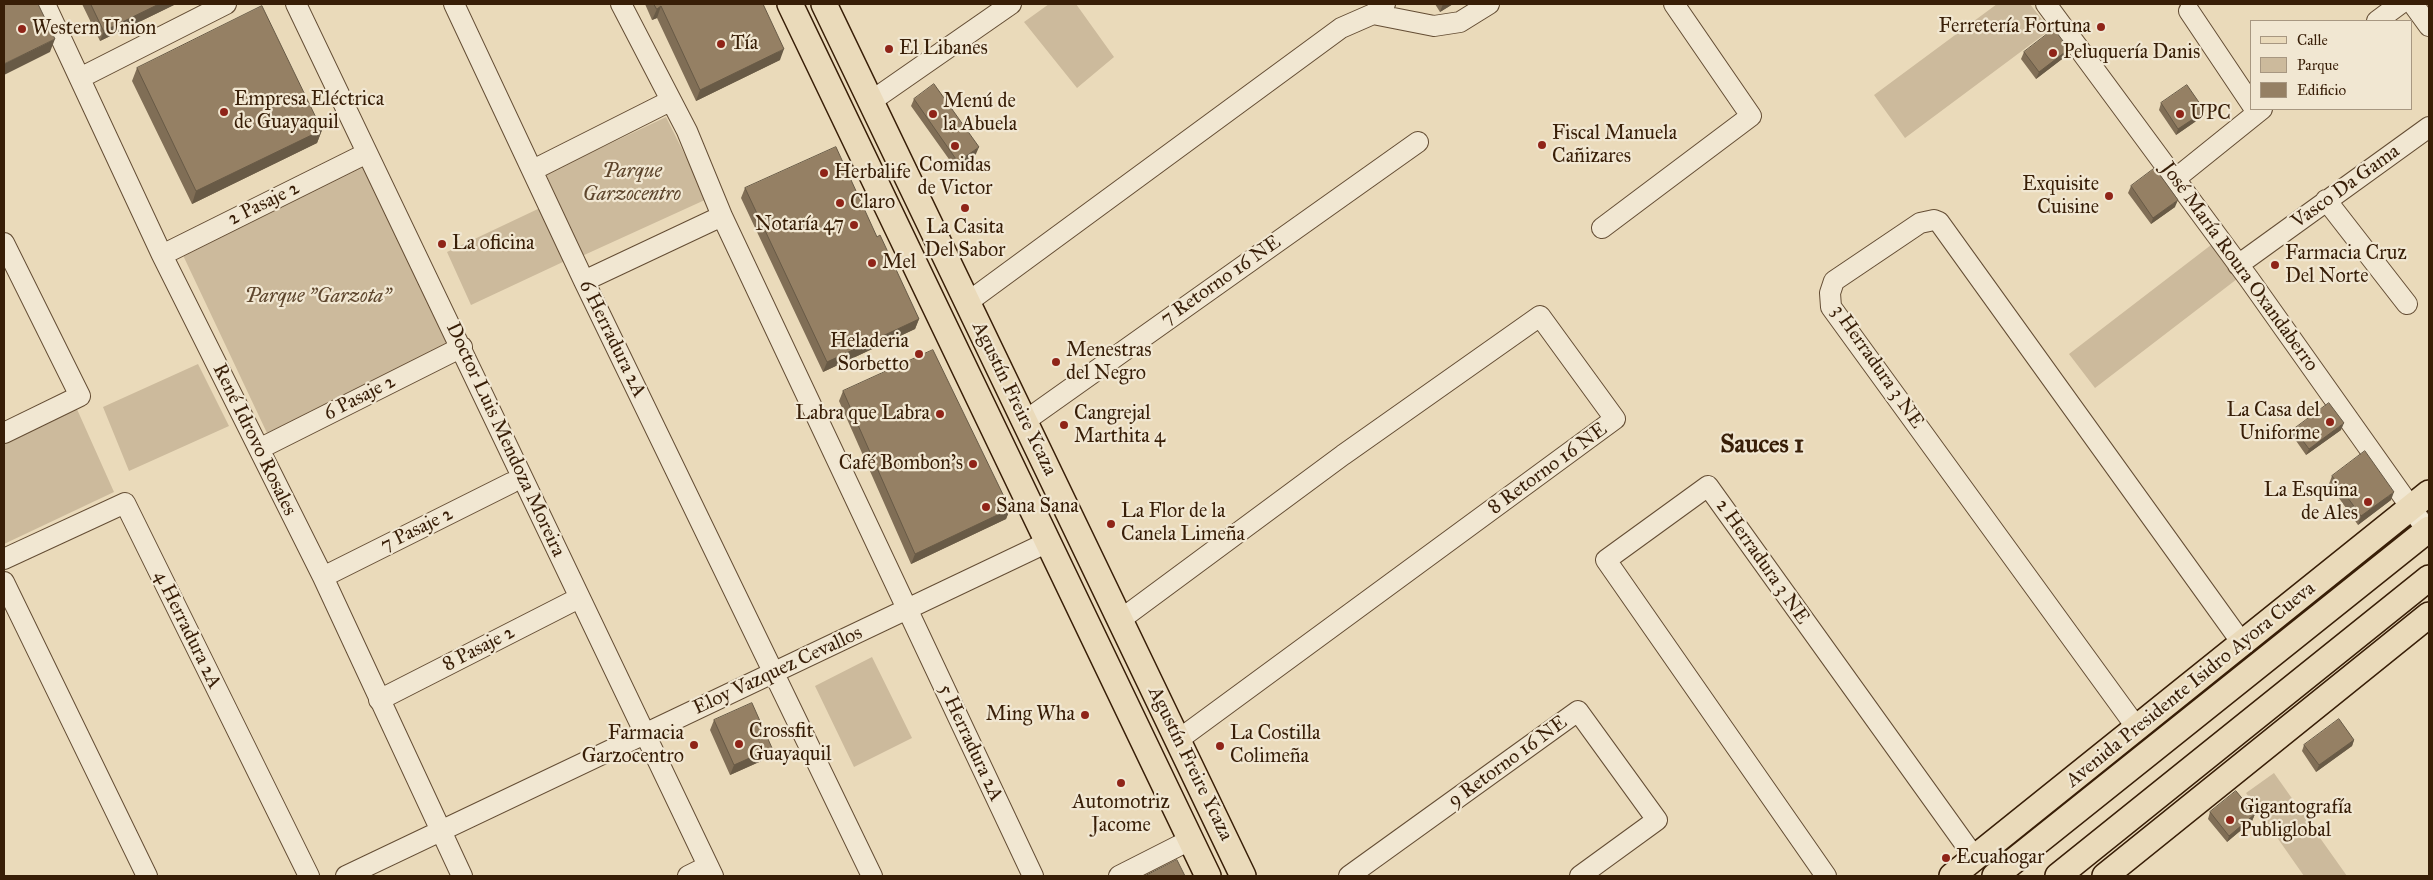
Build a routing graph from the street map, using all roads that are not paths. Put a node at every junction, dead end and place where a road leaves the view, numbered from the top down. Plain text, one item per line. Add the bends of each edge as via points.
1 (45, 4) edge
2 (226, 4) edge
3 (296, 4) edge
4 (454, 4) edge
5 (621, 4) edge
6 (790, 4) edge
7 (824, 4) edge
8 (1011, 4) edge
9 (1490, 4) edge
10 (1674, 4) edge
11 (2046, 4) edge
12 (2400, 4) edge
13 (2413, 4) edge
14 (1379, 9) edge
15 (2189, 11) dead end
16 (2378, 20) edge
17 (2429, 26) edge
18 (80, 78) junction
19 (2250, 100) edge
20 (670, 101) junction
21 (870, 102) junction
22 (2255, 110) edge
23 (2429, 126) edge
24 (1418, 142) dead end
25 (367, 153) junction
26 (533, 170) junction
27 (2175, 179) junction
28 (2326, 200) junction
29 (722, 216) junction
30 (1602, 228) dead end
31 (4, 243) edge
32 (162, 255) junction
33 (2238, 265) junction
34 (584, 280) junction
35 (968, 302) junction
36 (2408, 304) dead end
37 (462, 347) junction
38 (1025, 421) junction
39 (4, 433) edge
40 (259, 449) junction
41 (511, 483) dead end
42 (2420, 501) edge
43 (2429, 531) edge
44 (1048, 542) junction
45 (4, 559) edge
46 (323, 577) junction
47 (2429, 578) edge
48 (4, 582) edge
49 (579, 598) junction
50 (908, 609) junction
51 (2429, 616) edge
52 (1120, 620) junction
53 (2242, 643) junction
54 (774, 673) junction
55 (379, 700) junction
56 (2137, 728) junction
57 (645, 734) junction
58 (1178, 740) junction
59 (2057, 792) junction
60 (2074, 812) junction
61 (441, 832) junction
62 (1190, 840) junction
63 (1975, 858) junction
64 (711, 871) edge
65 (147, 876) edge
66 (309, 876) edge
67 (346, 876) edge
68 (462, 876) edge
69 (688, 876) edge
70 (872, 876) edge
71 (1033, 876) edge
72 (1119, 876) edge
73 (1208, 876) edge
74 (1243, 876) edge
75 (1349, 876) edge
76 (1580, 876) edge
77 (1826, 876) edge
78 (1952, 876) edge
79 (1995, 876) edge
80 (2058, 876) edge
81 (2104, 876) edge

1 - 18 street, René Idrovo Rosales
2 - 18 street
3 - 25 street, Doctor Luis Mendoza Moreira
4 - 26 street, 6 Herradura 2A
5 - 20 street
6 - 44 main road, Agustín Freire Ycaza
7 - 21 main road, Agustín Freire Ycaza
8 - 21 street
9 - 14 street via 1460,22 1434,26
10 - 30 street via 1751,116
11 - 27 street, José María Roura Oxandaberro
12 - 16 street
13 - 17 street
14 - 35 street via 1341,28
15 - 19 street
18 - 32 street, René Idrovo Rosales
20 - 26 street
20 - 29 street via 687,131
21 - 35 main road, Agustín Freire Ycaza
22 - 27 street
23 - 28 street, Vasco Da Gama
24 - 38 street, 7 Retorno 16 NE
25 - 32 street, 2 Pasaje 2
25 - 37 street, Doctor Luis Mendoza Moreira
26 - 34 street, 6 Herradura 2A
27 - 33 street, José María Roura Oxandaberro
28 - 33 street, Vasco Da Gama
28 - 36 street
29 - 34 street
29 - 50 street
31 - 39 street via 80,396
32 - 40 street, René Idrovo Rosales
33 - 42 street, José María Roura Oxandaberro
34 - 54 street, 6 Herradura 2A
35 - 38 main road, Agustín Freire Ycaza
37 - 40 street, 6 Pasaje 2
37 - 49 street, Doctor Luis Mendoza Moreira
38 - 52 main road, Agustín Freire Ycaza
40 - 46 street, René Idrovo Rosales
41 - 46 street, 7 Pasaje 2
42 - 43 street, José María Roura Oxandaberro
42 - 53 main road, Avenida Presidente Isidro Ayora Cueva
43 - 60 main road, Avenida Presidente Isidro Ayora Cueva
44 - 50 street, Eloy Vazquez Cevallos
44 - 62 main road, Agustín Freire Ycaza
45 - 66 street, 4 Herradura 2A via 125,503
46 - 55 street, René Idrovo Rosales
47 - 80 main road
48 - 65 street
49 - 55 street, 8 Pasaje 2
49 - 57 street, Doctor Luis Mendoza Moreira
50 - 54 street, Eloy Vazquez Cevallos
50 - 71 street, 5 Herradura 2A
51 - 81 main road
52 - 58 main road, Agustín Freire Ycaza
52 - 58 street, 8 Retorno 16 NE via 1343,455 1540,316 1615,420
53 - 56 main road, Avenida Presidente Isidro Ayora Cueva
53 - 56 street, 3 Herradura 3 NE via 1938,222 1920,223 1834,281 1830,293 1831,307
54 - 57 street, Eloy Vazquez Cevallos
54 - 70 street
55 - 61 street, René Idrovo Rosales
56 - 59 main road, Avenida Presidente Isidro Ayora Cueva
57 - 61 street, Eloy Vazquez Cevallos
57 - 64 street, Doctor Luis Mendoza Moreira
58 - 74 main road, Agustín Freire Ycaza
59 - 60 main road
59 - 63 main road, Avenida Presidente Isidro Ayora Cueva
60 - 79 main road, Avenida Presidente Isidro Ayora Cueva
61 - 67 street, Eloy Vazquez Cevallos
61 - 68 street, René Idrovo Rosales
62 - 72 street
62 - 73 main road, Agustín Freire Ycaza
63 - 77 street, 2 Herradura 3 NE via 1708,486 1606,560
63 - 78 main road, Avenida Presidente Isidro Ayora Cueva
64 - 69 street
75 - 76 street, 9 Retorno 16 NE via 1578,711 1656,820

